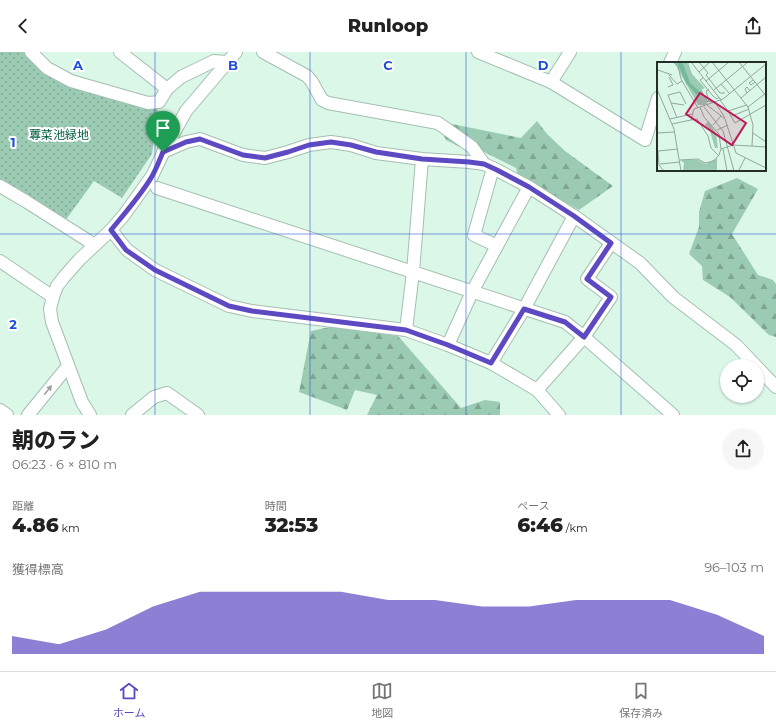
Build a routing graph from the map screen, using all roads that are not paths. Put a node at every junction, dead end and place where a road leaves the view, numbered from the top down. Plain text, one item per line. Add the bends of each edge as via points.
1 (31, 52) edge
2 (120, 52) edge
3 (236, 52) edge
4 (263, 52) edge
5 (478, 52) edge
6 (570, 52) edge
7 (675, 52) edge
8 (226, 62) junction
9 (670, 62) edge
10 (551, 82) junction
11 (166, 89) junction
12 (657, 101) edge
13 (163, 152) junction
14 (422, 159) junction
15 (488, 166) junction
16 (0, 186) edge
17 (529, 187) junction
18 (157, 188) dead end
19 (574, 216) junction
20 (111, 230) junction
21 (611, 243) junction
22 (94, 245) junction
23 (497, 246) junction
24 (0, 261) edge
25 (413, 272) junction
26 (472, 292) junction
27 (53, 297) junction
28 (524, 309) junction
29 (406, 330) junction
30 (584, 337) junction
31 (448, 345) junction
32 (750, 359) edge
33 (491, 363) junction
34 (68, 366) junction
35 (764, 374) edge
36 (776, 387) edge
37 (537, 390) junction
38 (0, 410) edge
39 (7, 415) edge
40 (28, 415) edge
41 (90, 415) edge
42 (132, 415) edge
43 (198, 415) edge
44 (559, 415) edge
45 (673, 415) edge

1 - 11 street via 47,68 71,81 148,103 159,102
2 - 11 street
3 - 8 street
4 - 15 street via 307,76 322,100 438,123 472,146
5 - 10 street
6 - 10 street
7 - 9 street
8 - 11 street via 214,61 181,77
8 - 13 street via 186,111
10 - 12 street via 645,140
13 - 14 street via 200,139 243,155 265,158 309,145 331,142
13 - 20 street via 147,184
14 - 15 street
14 - 25 street
15 - 17 street
15 - 23 street via 474,235
16 - 22 street
17 - 19 street
17 - 23 street
18 - 25 street
19 - 21 street
19 - 28 street
20 - 22 street
20 - 29 street via 126,250 155,270 229,306
21 - 30 street via 587,279 611,297
21 - 32 street via 640,263 673,297 736,345
22 - 27 street via 64,277
23 - 26 street
24 - 27 street
25 - 26 street
25 - 29 street
26 - 28 street
26 - 31 street
27 - 34 street via 51,316
28 - 30 street via 565,322
28 - 33 street
29 - 31 street
30 - 37 street
30 - 45 street
31 - 33 street
33 - 37 street
40 -> 34 street
34 - 41 street
35 - 36 street
37 - 44 street
38 - 39 street
42 - 43 street via 154,397 167,393

